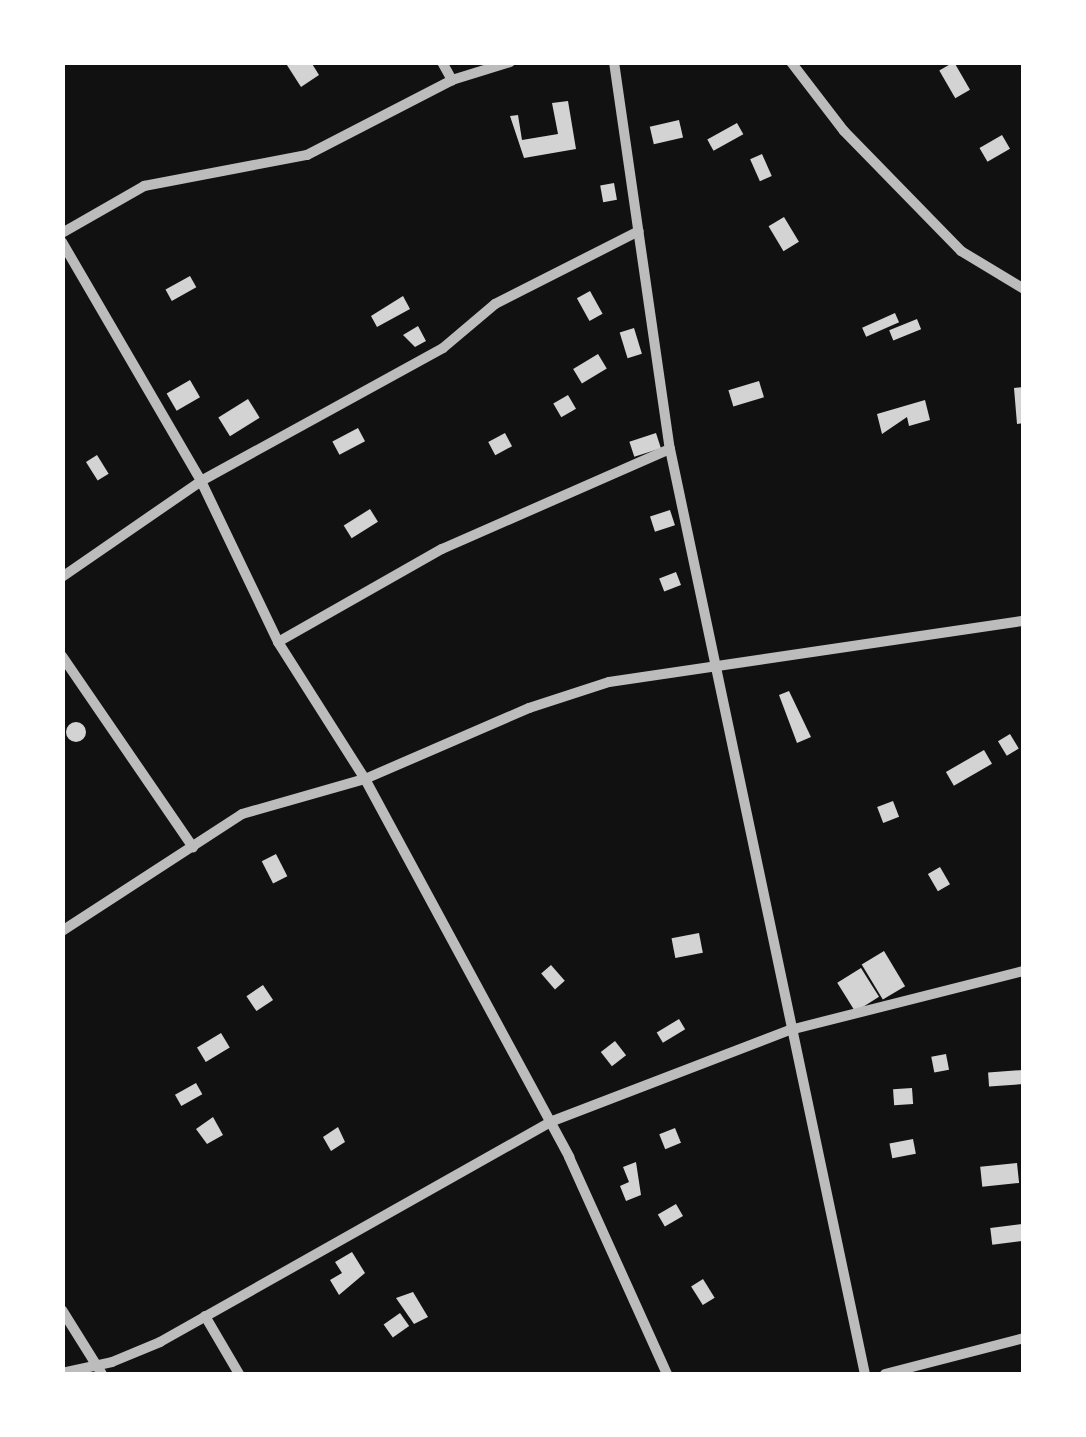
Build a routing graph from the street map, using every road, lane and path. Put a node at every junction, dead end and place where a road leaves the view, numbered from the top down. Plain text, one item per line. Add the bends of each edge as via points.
1 (442, 62) edge
2 (510, 62) edge
3 (614, 62) edge
4 (791, 62) edge
5 (452, 80) junction
6 (639, 231) junction
7 (62, 233) edge
8 (62, 242) edge
9 (1024, 289) edge
10 (670, 449) junction
11 (201, 481) junction
12 (62, 577) edge
13 (1024, 621) edge
14 (278, 642) junction
15 (62, 656) edge
16 (716, 664) junction
17 (365, 778) junction
18 (193, 848) junction
19 (62, 931) edge
20 (1024, 970) edge
21 (790, 1030) junction
22 (550, 1122) junction
23 (62, 1310) edge
24 (205, 1316) junction
25 (1024, 1338) edge
26 (99, 1370) edge
27 (62, 1373) edge
28 (239, 1374) edge
29 (668, 1374) edge
30 (865, 1374) edge
31 (885, 1374) edge

1 - 5 street
2 - 5 street
3 - 6 street
4 - 9 street via 844,131 960,251
5 - 7 street via 307,155 144,186
6 - 10 street
6 - 11 street via 494,304 443,348
8 - 11 street
10 - 14 street via 442,550
10 - 16 street
11 - 12 street
11 - 14 street
13 - 16 street
14 - 17 street
15 - 18 street
16 - 17 street via 609,682 529,708
16 - 21 street
17 - 18 street via 267,802
17 - 22 street
18 - 19 street
20 - 21 street
21 - 22 street
21 - 30 street
22 - 24 street
22 - 29 street
23 - 26 street
24 - 26 street
24 - 28 street
25 - 31 street
26 - 27 street

